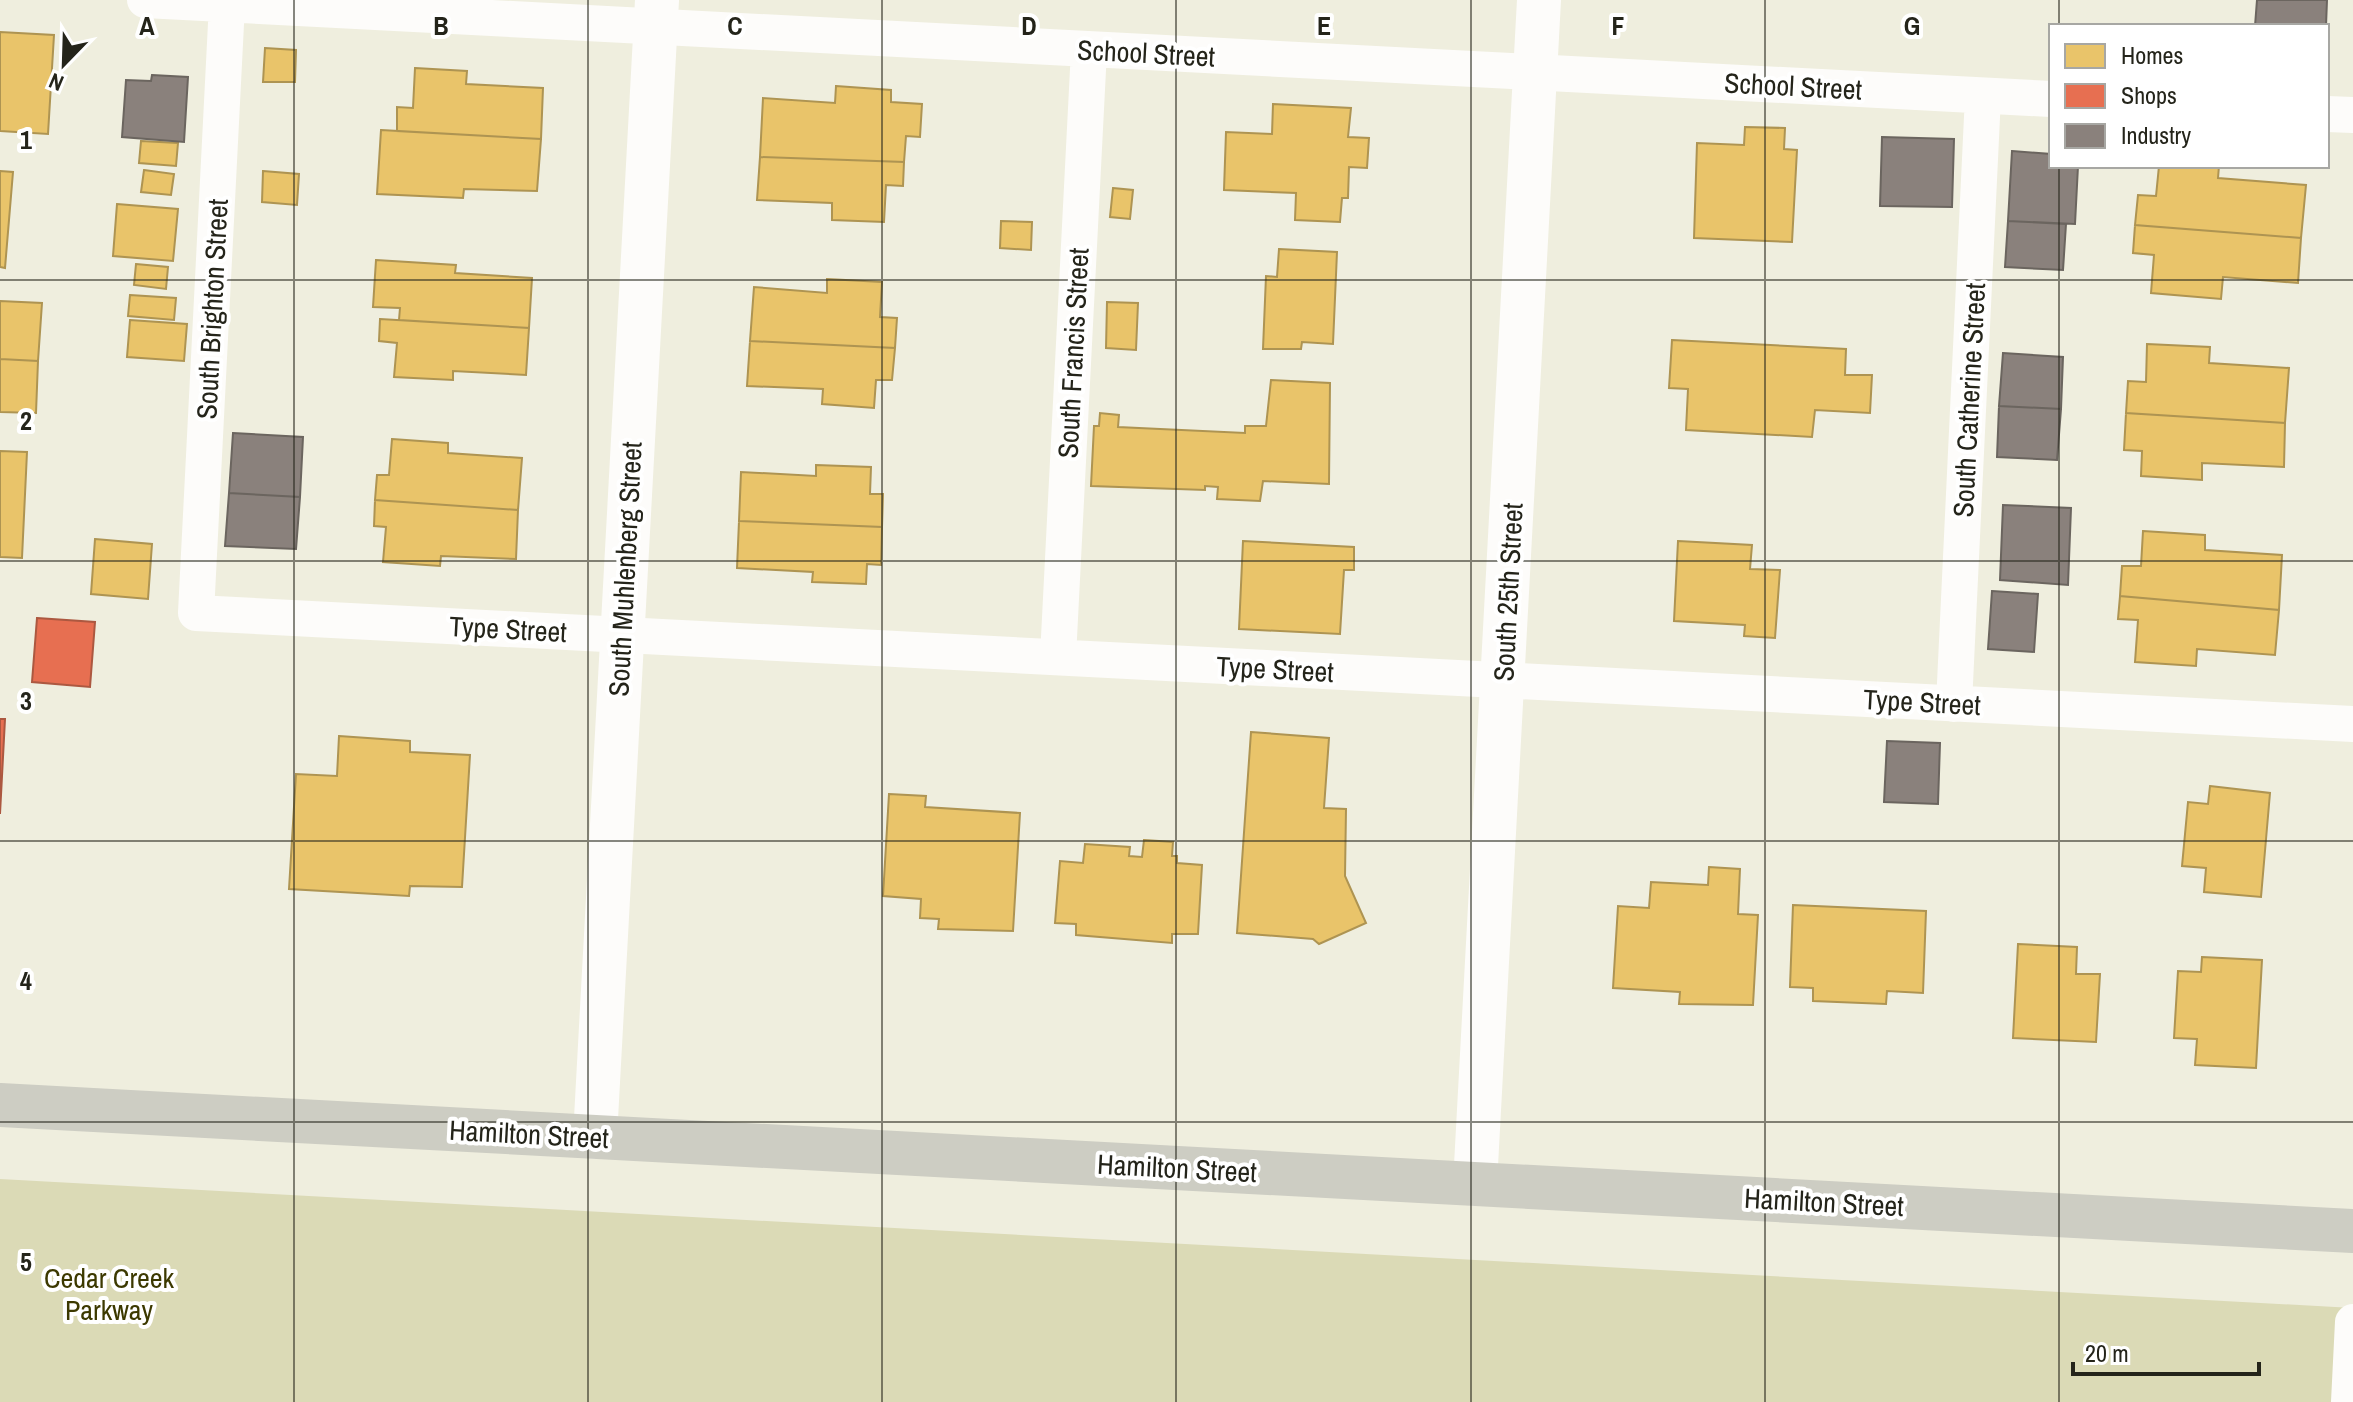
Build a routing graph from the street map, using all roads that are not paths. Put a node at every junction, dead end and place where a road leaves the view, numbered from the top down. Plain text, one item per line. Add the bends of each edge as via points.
1 (145, 0) edge
2 (1539, 0) edge
3 (227, 4) junction
4 (656, 13) edge
5 (1089, 50) junction
6 (1535, 73) junction
7 (1983, 96) junction
8 (2049, 99) edge
9 (2329, 114) edge
10 (2353, 115) edge
11 (196, 613) joint
12 (621, 635) junction
13 (1058, 657) junction
14 (1503, 681) junction
15 (1954, 704) junction
16 (2353, 724) edge
17 (0, 1105) edge
18 (595, 1137) junction
19 (1475, 1184) junction
20 (2353, 1231) edge
21 (2353, 1322) edge
22 (2349, 1402) edge

1 - 3 lane, School Street
2 - 6 street, South 25th Street
3 - 4 lane, School Street
3 - 11 lane, South Brighton Street
4 - 5 lane, School Street
4 - 12 street, South Muhlenberg Street
5 - 6 lane, School Street
5 - 13 lane, South Francis Street
6 - 7 lane, School Street
6 - 14 street, South 25th Street
7 - 8 lane, School Street
7 - 15 lane, South Catherine Street
9 - 10 lane
11 - 12 lane, Type Street
12 - 13 lane, Type Street
12 - 18 street, South Muhlenberg Street
13 - 14 lane, Type Street
14 - 15 lane, Type Street
14 - 19 street, South 25th Street
15 - 16 lane, Type Street
17 - 18 main road, Hamilton Street
18 - 19 main road, Hamilton Street
19 - 20 main road, Hamilton Street
21 - 22 lane

